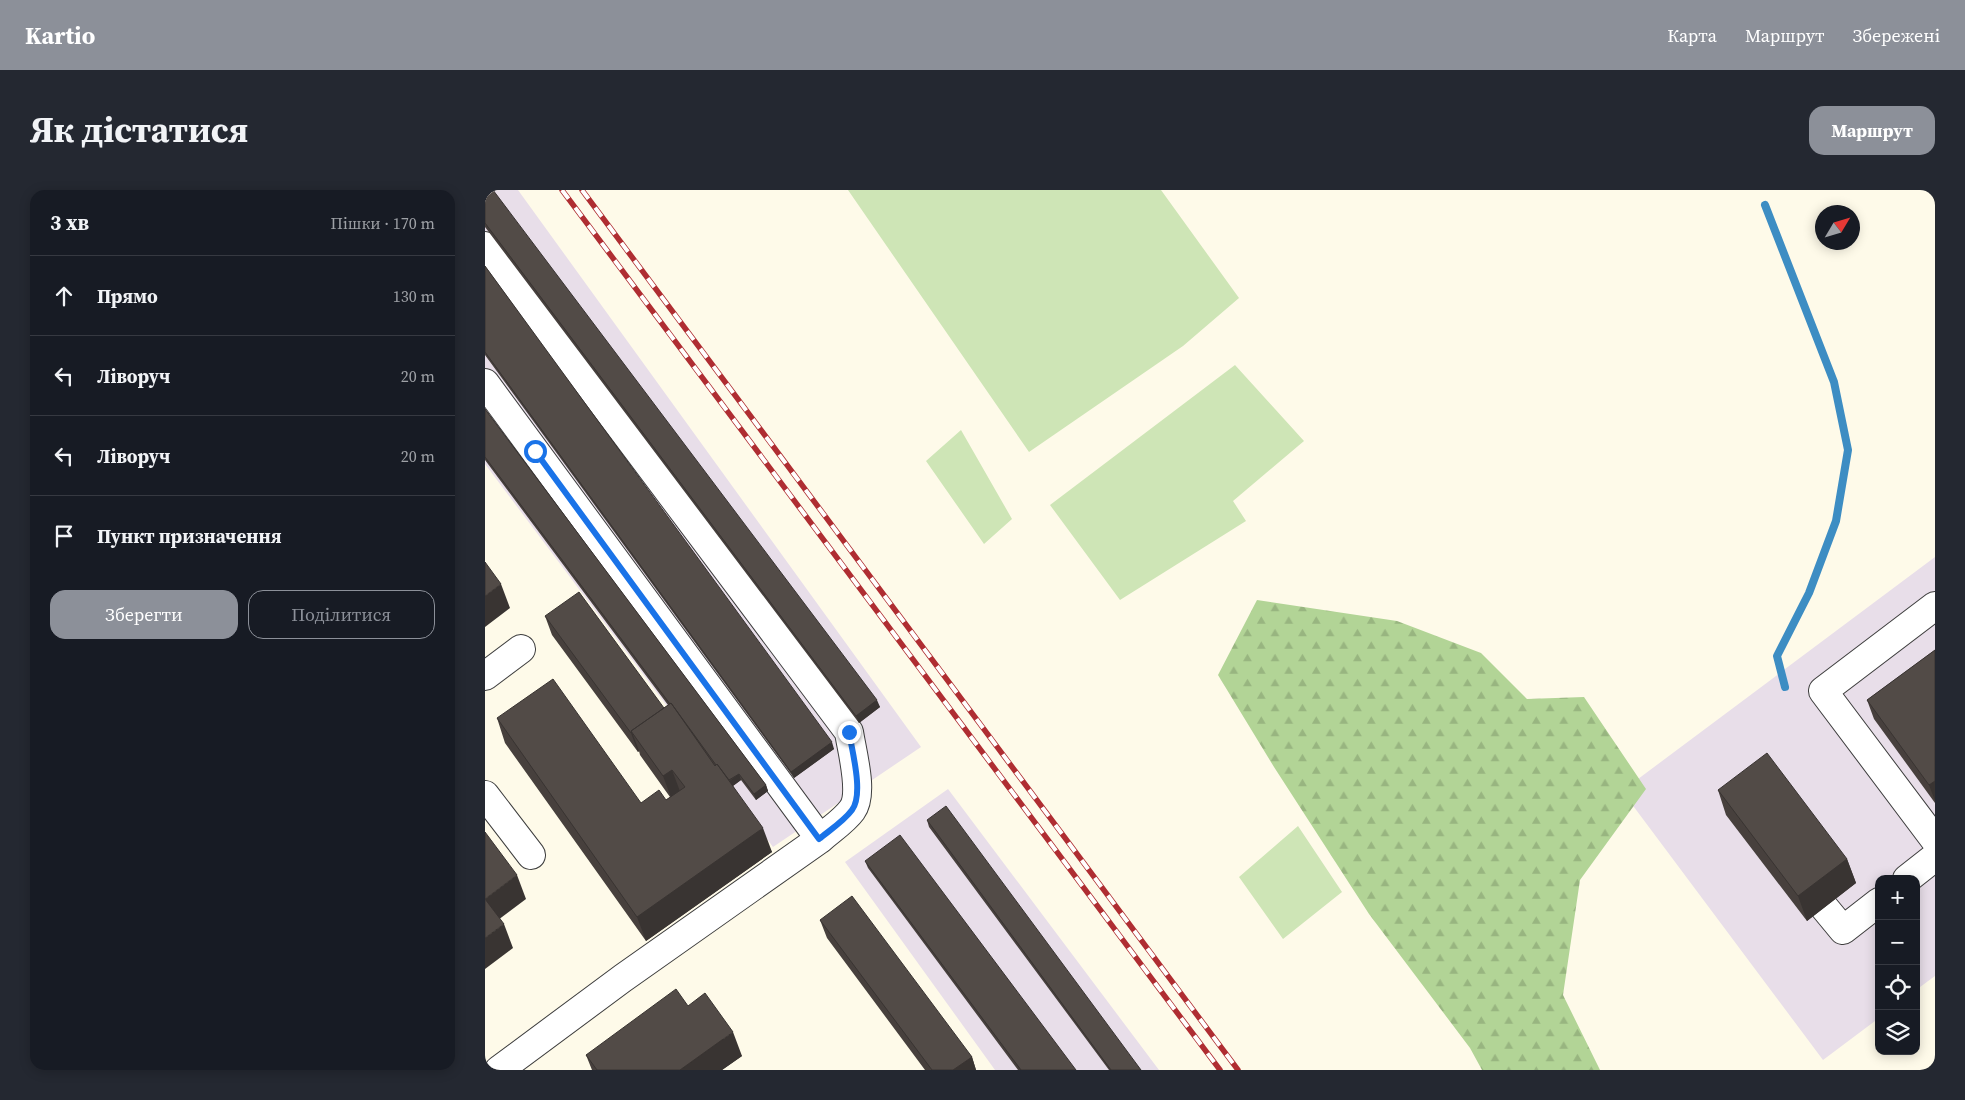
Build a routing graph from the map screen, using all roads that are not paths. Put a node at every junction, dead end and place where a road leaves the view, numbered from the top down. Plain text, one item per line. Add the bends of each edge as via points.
1 (485, 246) edge
2 (485, 383) edge
3 (1935, 606) edge
4 (521, 649) dead end
5 (485, 676) edge
6 (485, 795) edge
7 (819, 839) junction
8 (1935, 840) edge
9 (531, 855) dead end
10 (1935, 857) edge
11 (1912, 875) edge
12 (1875, 905) edge
13 (1824, 907) dead end
14 (499, 1070) edge

1 - 7 lane via 849,732 857,799 847,816
2 - 7 lane
3 - 8 lane via 1823,691
4 - 5 lane
6 - 9 lane
7 - 14 lane
10 - 11 lane
12 - 13 lane via 1843,930

